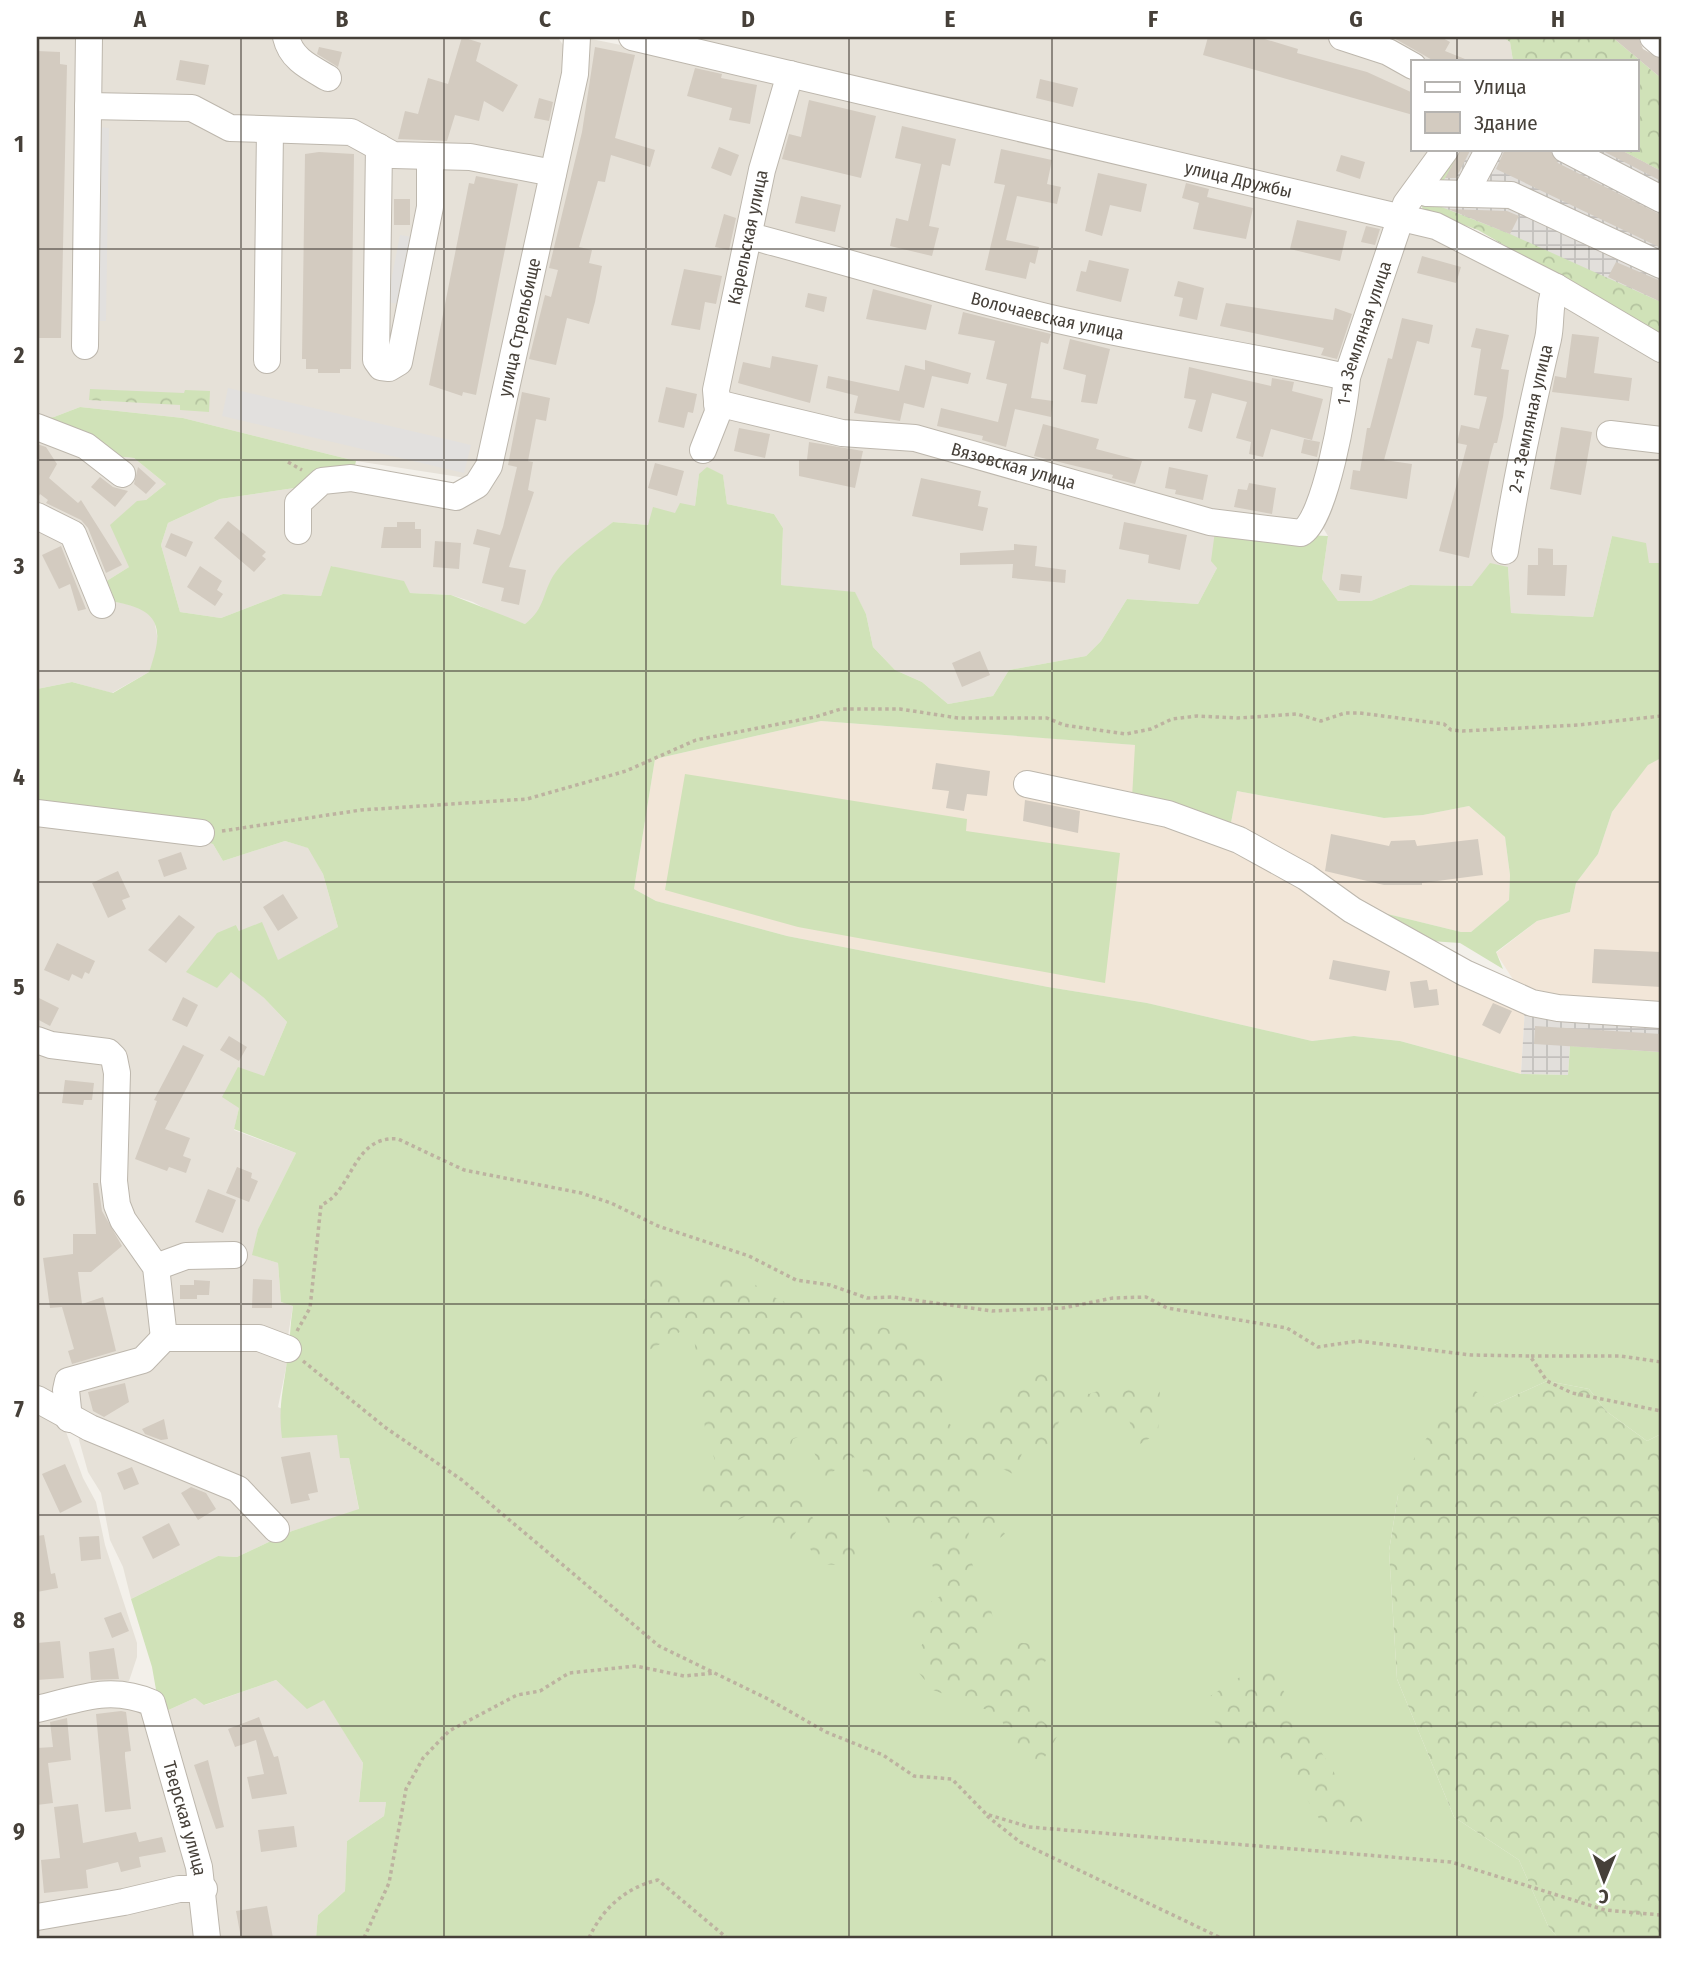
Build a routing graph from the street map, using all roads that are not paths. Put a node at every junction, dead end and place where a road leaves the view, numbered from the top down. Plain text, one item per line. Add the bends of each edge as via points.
1 (89, 37) edge
2 (286, 37) edge
3 (576, 37) edge
4 (632, 37) edge
5 (1342, 37) edge
6 (1653, 37) edge
7 (1661, 44) edge
8 (1411, 65) edge
9 (790, 74) junction
10 (328, 78) dead end
11 (88, 106) junction
12 (270, 130) junction
13 (379, 147) junction
14 (1445, 150) edge
15 (1488, 150) edge
16 (1567, 150) edge
17 (430, 156) junction
18 (553, 173) junction
19 (1418, 190) junction
20 (1466, 192) junction
21 (1661, 199) edge
22 (1401, 217) junction
23 (750, 236) junction
24 (1661, 265) edge
25 (1556, 287) junction
26 (85, 346) dead end
27 (1661, 349) edge
28 (267, 360) dead end
29 (1347, 377) junction
30 (717, 403) junction
31 (37, 427) edge
32 (1610, 435) dead end
33 (1661, 440) edge
34 (703, 450) dead end
35 (122, 474) dead end
36 (37, 516) edge
37 (1308, 530) joint
38 (298, 531) dead end
39 (1505, 551) dead end
40 (102, 604) dead end
41 (1027, 784) dead end
42 (37, 813) edge
43 (201, 833) road end
44 (1661, 1015) edge
45 (37, 1040) edge
46 (234, 1255) dead end
47 (156, 1267) junction
48 (164, 1338) junction
49 (288, 1349) road end
50 (37, 1399) edge
51 (69, 1419) junction
52 (276, 1529) dead end
53 (37, 1709) edge
54 (204, 1889) junction
55 (37, 1917) edge
56 (207, 1938) edge

1 - 11 street
2 - 10 street via 289,49 303,64
3 - 18 street, улица Стрельбище via 575,74
4 - 9 street, улица Дружбы
5 - 8 street
6 - 7 street
9 - 22 street, улица Дружбы
9 - 23 street, Карельская улица via 762,170
11 - 12 street via 192,108 230,128
11 - 26 street
12 - 13 street via 351,132
12 - 28 street
13 - 17 street via 393,155
13 - 17 street via 376,360 381,367 399,362 430,206
14 - 19 street, 1-я Земляная улица
15 - 20 street
16 - 21 street
17 - 18 street via 470,157
18 - 38 street, улица Стрельбище via 489,467 477,485 456,497 351,478 322,481 298,503
19 - 20 street
19 - 22 street, 1-я Земляная улица
20 - 24 street via 1511,195
22 - 25 street, улица Дружбы via 1436,226
22 - 29 street, 1-я Земляная улица
23 - 29 street, Волочаевская улица via 1057,320
23 - 30 street, Карельская улица via 716,390
25 - 27 street, улица Дружбы
25 - 39 street, 2-я Земляная улица via 1549,303 1550,328
29 - 37 street, 1-я Земляная улица via 1323,492
30 - 34 street, Карельская улица via 718,412
30 - 37 street, Вязовская улица via 842,433 915,438 1210,522 1301,533
31 - 35 street via 86,446
32 - 33 street
36 - 40 street via 73,534
41 - 44 street via 1168,814 1239,840 1465,973 1532,1003
42 - 43 street
45 - 47 street via 108,1052 114,1058 117,1205 122,1220
46 - 47 street via 186,1256
47 - 48 street
48 - 49 street via 259,1338
48 - 51 street via 143,1360 68,1381
50 - 51 street
51 - 52 street via 238,1489
53 - 54 street, Тверская улица via 115,1692 152,1703
54 - 55 street via 179,1889
54 - 56 street, Тверская улица

